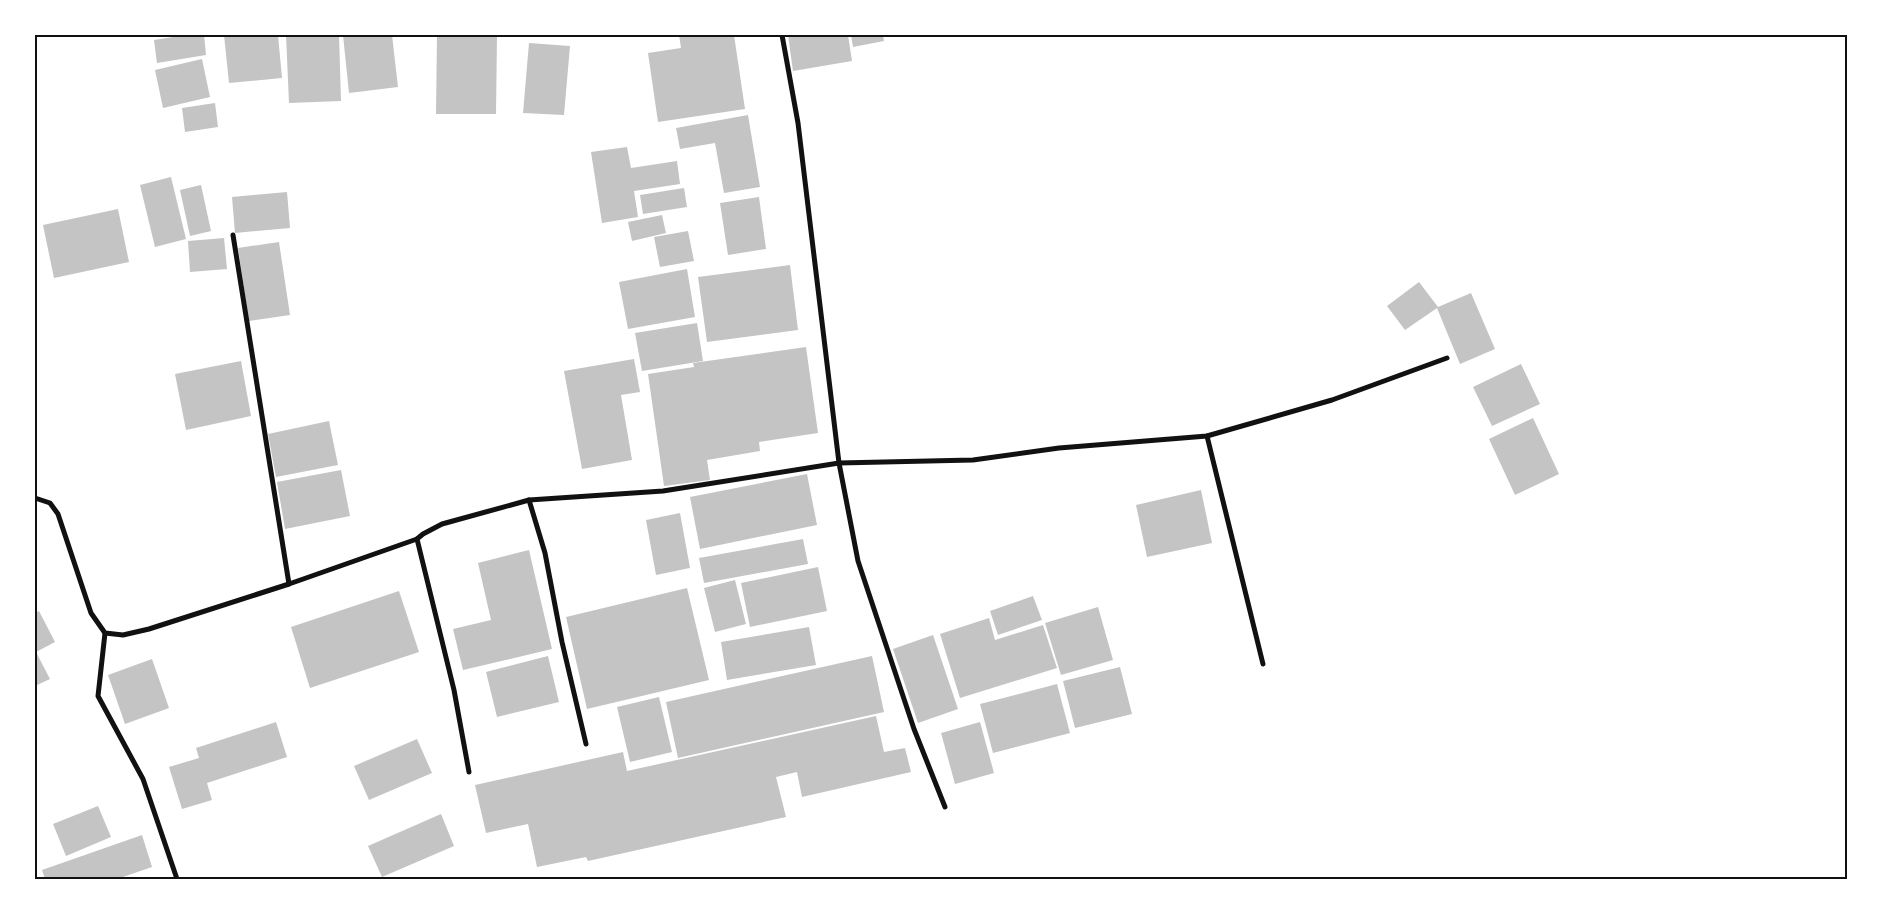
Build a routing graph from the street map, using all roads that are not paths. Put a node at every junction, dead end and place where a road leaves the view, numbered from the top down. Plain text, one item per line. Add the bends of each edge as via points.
1 (782, 35) edge
2 (233, 236) dead end
3 (1447, 358) dead end
4 (1207, 436) junction
5 (839, 463) junction
6 (35, 498) edge
7 (529, 500) junction
8 (417, 539) junction
9 (289, 584) junction
10 (105, 633) junction
11 (1263, 664) dead end
12 (586, 744) dead end
13 (469, 772) dead end
14 (945, 807) dead end
15 (177, 879) edge

1 - 5 street via 798,123
2 - 9 street
3 - 4 street via 1332,400
4 - 5 street via 1059,448 973,460
4 - 11 street
5 - 7 street via 663,491
5 - 14 street via 858,561 914,729
6 - 10 street via 50,503 58,514 91,613
7 - 8 street via 442,524
7 - 12 street via 545,553
8 - 9 street
8 - 13 street via 454,690
9 - 10 street via 149,629 123,635
10 - 15 street via 98,696 143,779

